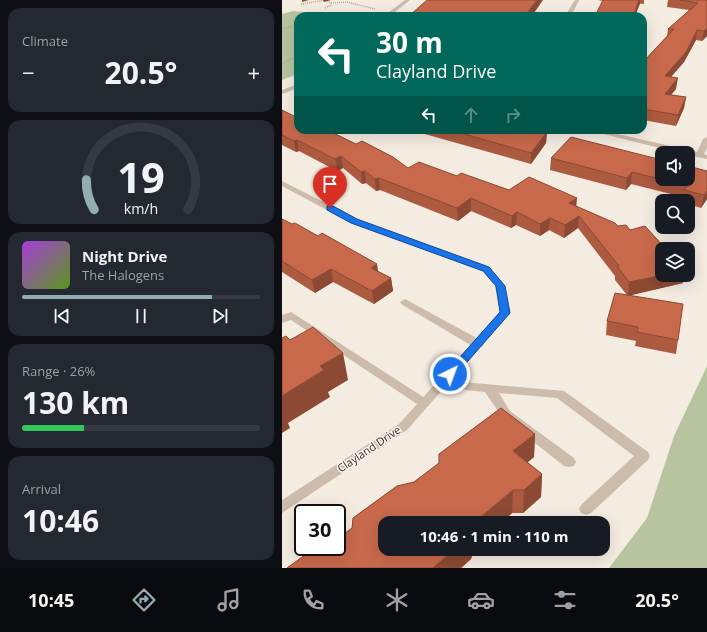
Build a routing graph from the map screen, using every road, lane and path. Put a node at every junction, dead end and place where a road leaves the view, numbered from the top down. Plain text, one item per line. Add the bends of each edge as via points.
1 (326, 0) edge
2 (408, 0) edge
3 (577, 0) edge
4 (332, 3) junction
5 (301, 4) dead end
6 (325, 8) dead end
7 (380, 10) dead end
8 (392, 12) edge
9 (570, 12) edge
10 (294, 26) edge
11 (282, 28) edge
12 (294, 58) edge
13 (282, 64) edge
14 (294, 88) edge
15 (282, 92) edge
16 (608, 134) edge
17 (707, 139) edge
18 (703, 156) edge
19 (282, 183) edge
20 (405, 302) dead end
21 (282, 320) edge
22 (478, 344) junction
23 (441, 384) junction
24 (489, 388) junction
25 (424, 403) junction
26 (569, 462) dead end
27 (282, 507) edge
28 (586, 509) dead end

1 - 4 path
1 - 5 path
2 - 8 street
3 - 9 street
4 - 6 path
4 - 7 path via 347,2
10 - 11 path
12 - 13 path
14 - 15 street
16 - 18 street
17 - 18 street
19 - 22 street, Clayland Drive via 354,221 486,269 500,286 505,313
20 - 22 street
21 - 25 street via 290,315
22 - 23 street, Clayland Drive
23 - 24 street
23 - 25 street, Clayland Drive
24 - 26 street via 506,414
24 - 28 street via 560,394 643,456
25 - 27 street, Clayland Drive via 403,427

